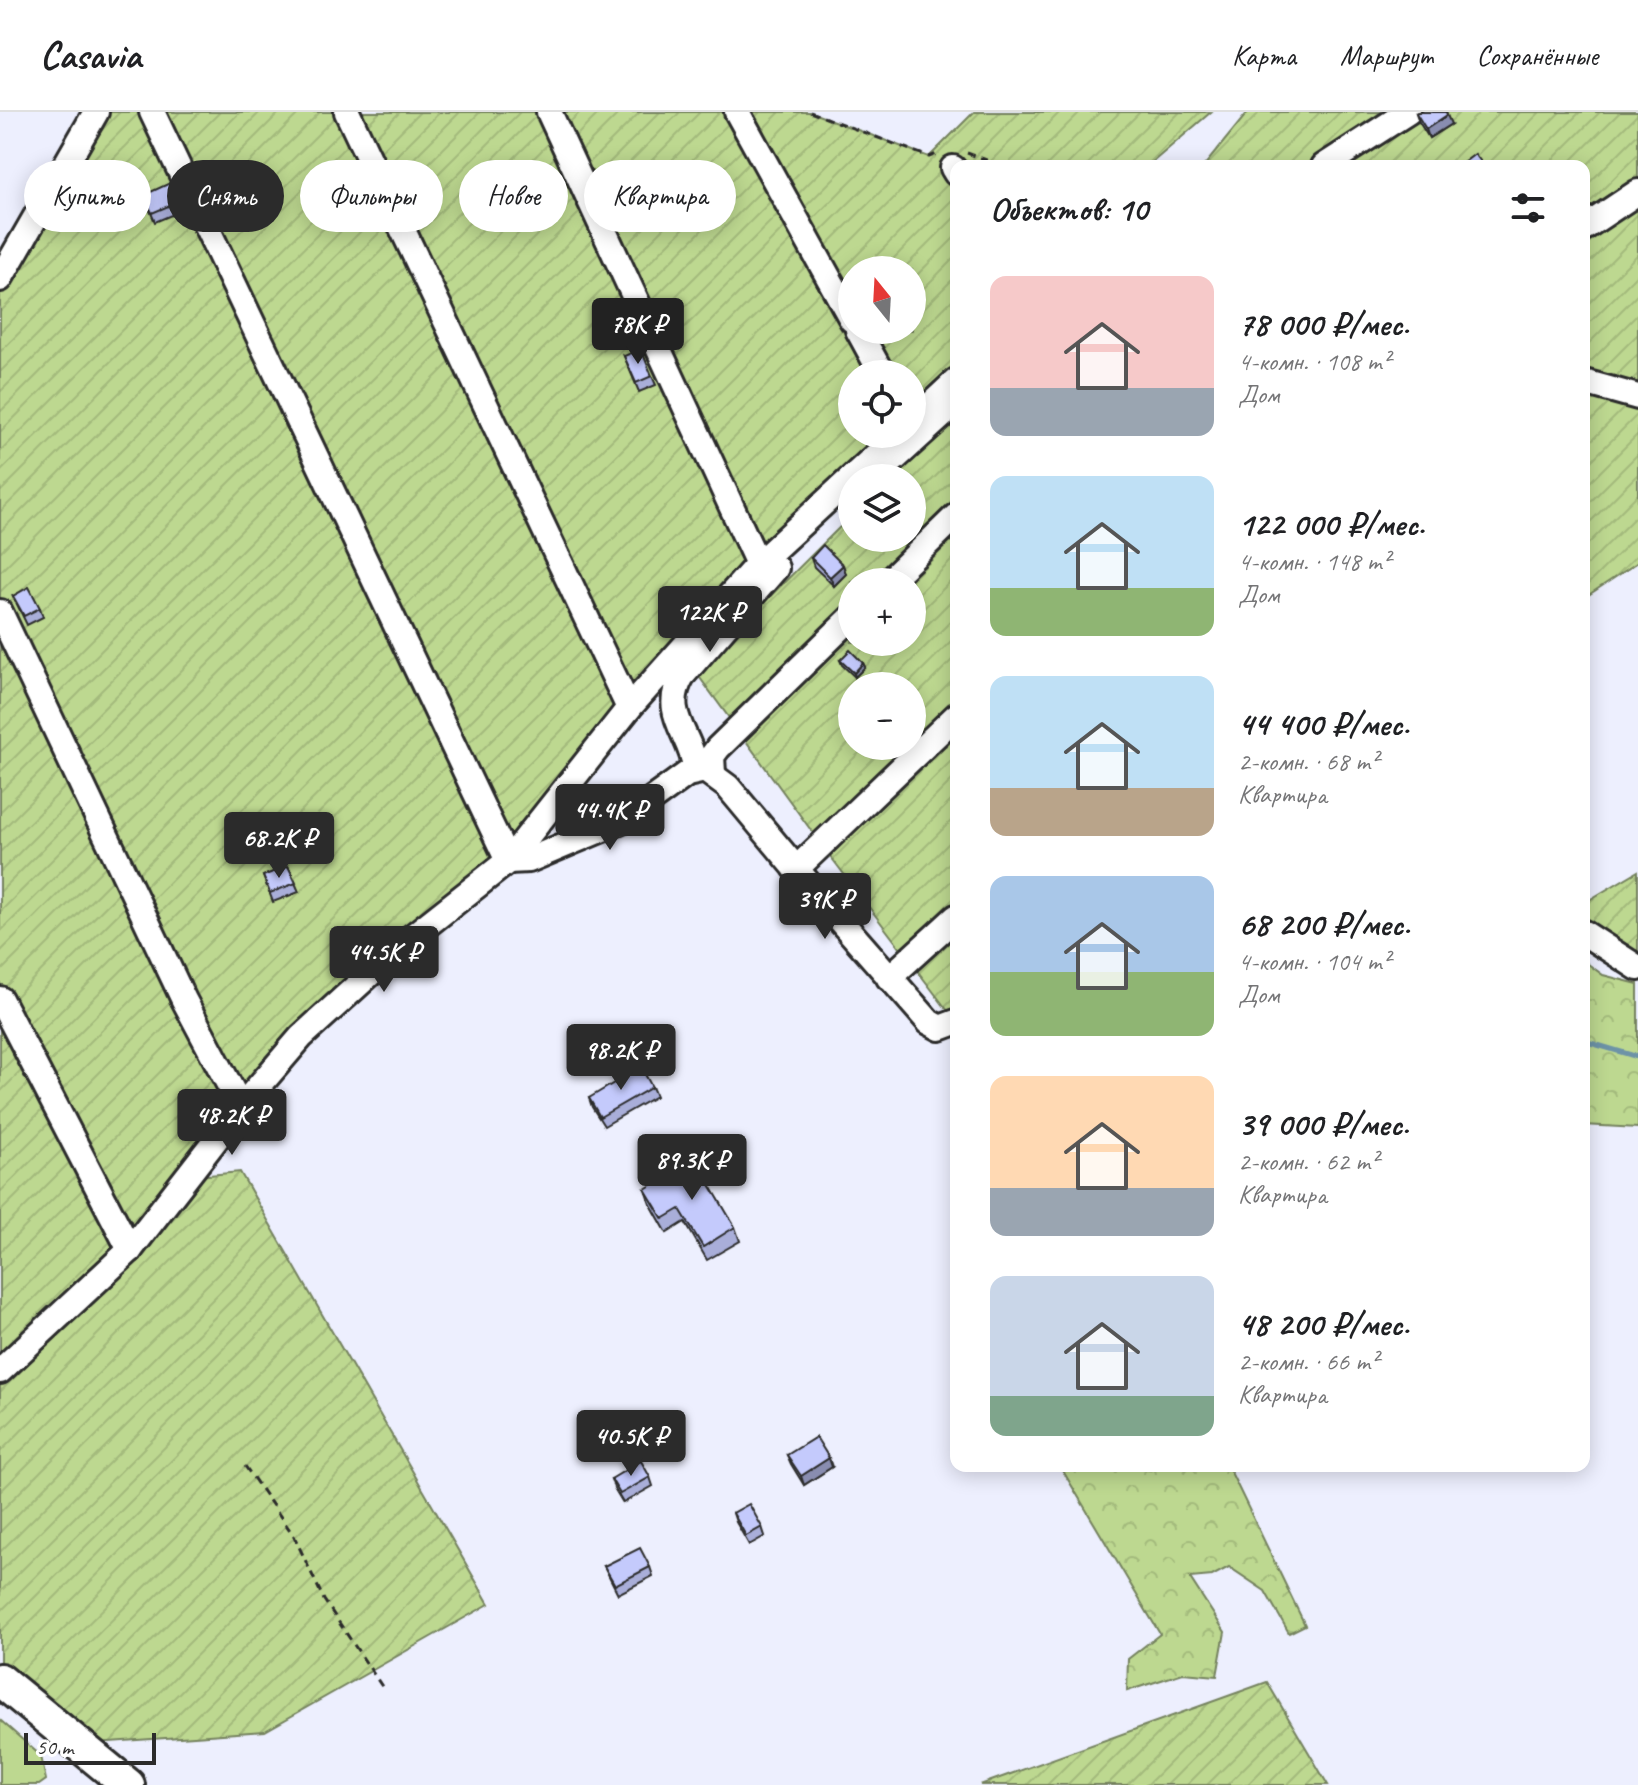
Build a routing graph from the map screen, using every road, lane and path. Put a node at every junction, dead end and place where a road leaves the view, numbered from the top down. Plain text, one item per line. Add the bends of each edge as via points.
1 (96, 112) edge
2 (152, 112) edge
3 (347, 112) edge
4 (549, 112) edge
5 (737, 112) edge
6 (810, 112) edge
7 (1408, 112) edge
8 (929, 157) dead end
9 (1333, 160) edge
10 (1638, 192) edge
11 (1590, 224) edge
12 (0, 279) edge
13 (838, 295) edge
14 (1590, 384) edge
15 (950, 387) edge
16 (1638, 397) edge
17 (950, 408) edge
18 (926, 409) edge
19 (884, 448) edge
20 (888, 464) edge
21 (838, 511) edge
22 (950, 522) edge
23 (758, 564) junction
24 (902, 568) edge
25 (0, 612) edge
26 (838, 631) edge
27 (629, 708) junction
28 (950, 722) edge
29 (704, 773) junction
30 (508, 861) junction
31 (796, 869) junction
32 (950, 922) edge
33 (1590, 937) edge
34 (1638, 968) edge
35 (889, 978) junction
36 (0, 999) edge
37 (950, 1024) edge
38 (241, 1107) junction
39 (130, 1250) junction
40 (0, 1371) edge
41 (245, 1466) dead end
42 (0, 1680) edge
43 (385, 1691) dead end
44 (128, 1785) edge

1 - 12 street
2 - 30 street
3 - 27 street
4 - 23 street
5 - 13 street
6 - 8 path
7 - 9 street
10 - 11 street
14 - 16 street
15 - 18 street
17 - 20 street
19 - 23 street
21 - 29 street via 770,574 676,685 674,712
22 - 24 street
23 - 27 street
25 - 38 street via 184,1000
26 - 29 street via 718,748
27 - 30 street
28 - 31 street
29 - 30 street via 687,774 622,821 529,860
29 - 31 street via 728,787
30 - 38 street via 404,943 313,1026
31 - 35 street
32 - 35 street
33 - 34 street
35 - 37 street via 929,1022 940,1028
36 - 39 street
38 - 39 street
39 - 40 street
41 - 43 path via 294,1536 324,1600
42 - 44 main road

